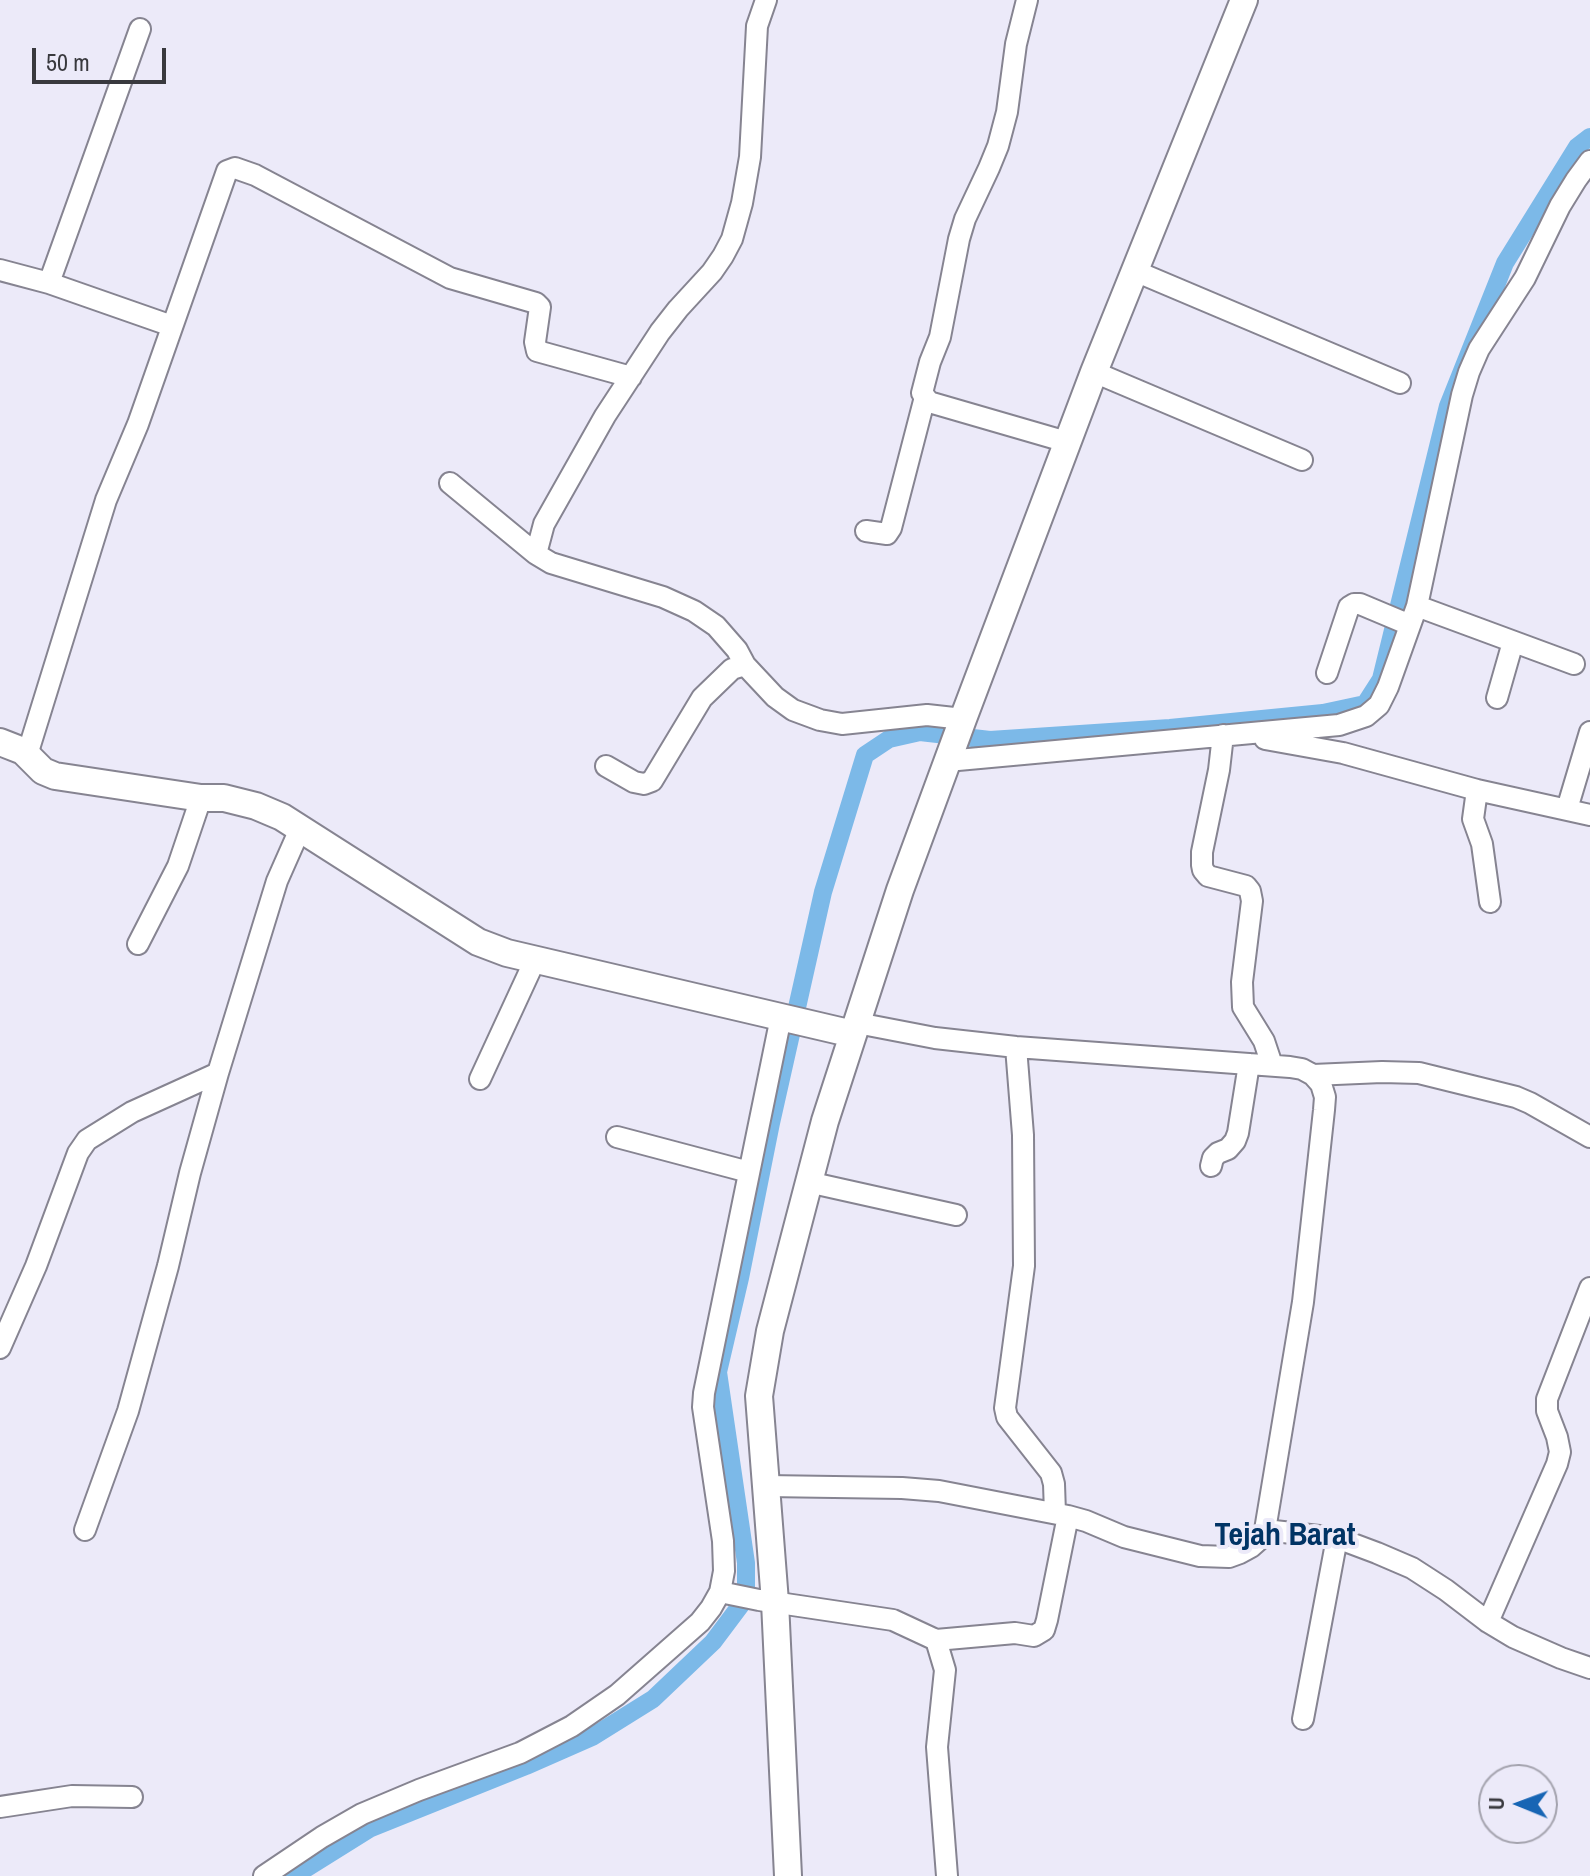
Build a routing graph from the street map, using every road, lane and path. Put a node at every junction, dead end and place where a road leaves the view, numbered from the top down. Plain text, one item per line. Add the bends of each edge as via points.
1 (766, 0) edge
2 (1027, 0) edge
3 (1244, 0) edge
4 (140, 29) dead end
5 (1590, 161) edge
6 (0, 270) edge
7 (1135, 271) junction
8 (49, 283) junction
9 (172, 326) junction
10 (1094, 372) junction
11 (631, 377) junction
12 (1400, 383) dead end
13 (933, 402) junction
14 (1067, 442) junction
15 (1302, 460) dead end
16 (450, 483) dead end
17 (866, 531) dead end
18 (536, 554) junction
19 (1405, 617) junction
20 (1513, 642) junction
21 (1574, 664) dead end
22 (745, 665) junction
23 (1327, 673) dead end
24 (1497, 698) dead end
25 (1339, 725) junction
26 (1590, 732) edge
27 (1230, 735) junction
28 (955, 740) junction
29 (0, 742) edge
30 (1343, 753) junction
31 (27, 755) junction
32 (606, 766) dead end
33 (1477, 790) junction
34 (201, 798) junction
35 (1567, 809) junction
36 (1590, 815) edge
37 (300, 829) junction
38 (1490, 902) dead end
39 (138, 944) dead end
40 (535, 960) junction
41 (793, 1020) junction
42 (855, 1029) junction
43 (1016, 1047) junction
44 (1249, 1064) junction
45 (1272, 1065) junction
46 (218, 1073) junction
47 (1313, 1075) junction
48 (480, 1079) dead end
49 (617, 1137) dead end
50 (1590, 1137) edge
51 (1211, 1166) dead end
52 (749, 1172) junction
53 (808, 1182) junction
54 (956, 1215) dead end
55 (1590, 1288) edge
56 (0, 1348) edge
57 (766, 1486) junction
58 (1061, 1515) junction
59 (85, 1530) dead end
60 (1265, 1530) junction
61 (1337, 1538) junction
62 (726, 1593) junction
63 (767, 1601) junction
64 (1488, 1622) junction
65 (936, 1640) junction
66 (1590, 1668) edge
67 (1303, 1719) dead end
68 (132, 1797) dead end
69 (0, 1807) edge
70 (264, 1876) edge
71 (788, 1876) edge
72 (947, 1876) edge

1 - 11 street via 757,26 750,157 732,239
2 - 13 street via 998,146 965,219 944,320 924,381 922,393
3 - 7 main road
4 - 8 street
5 - 19 street via 1469,372
6 - 8 street
7 - 10 main road
7 - 12 street
8 - 9 street
9 - 11 street via 224,176 235,168 450,278 538,304 537,351
9 - 31 street via 106,500
10 - 14 main road
10 - 15 street
11 - 18 street via 544,524
13 - 14 street
13 - 17 street via 891,528 887,534
14 - 28 main road
16 - 18 street
18 - 22 street via 694,611 716,626
19 - 20 street
19 - 23 street via 1360,604 1349,607
19 - 25 street via 1379,705 1366,716
20 - 21 street
20 - 24 street
22 - 28 street via 775,697 820,720 842,724 927,715
22 - 32 street via 732,669 702,698 652,781 634,782
25 - 27 street
25 - 30 street
26 - 35 street
27 - 28 street
27 - 30 street
27 - 45 street via 1202,865 1208,876 1250,891 1243,1007
28 - 42 main road
29 - 31 main road
30 - 33 street
31 - 34 main road via 55,776
33 - 35 street
33 - 38 street via 1473,819
34 - 37 main road via 256,806
34 - 39 street via 178,866
35 - 36 street
37 - 40 main road via 478,942
37 - 46 street via 277,881
40 - 41 main road
40 - 48 street
41 - 42 main road
41 - 52 street
42 - 43 street
42 - 53 main road
43 - 44 street
43 - 58 street via 1024,1266 1005,1408 1051,1473
44 - 45 street
44 - 51 street via 1238,1133
45 - 47 street
46 - 56 street via 132,1112 87,1140
46 - 59 street via 128,1411
47 - 50 street via 1419,1073 1516,1097
47 - 60 street via 1321,1084 1324,1110 1303,1302
49 - 52 street
52 - 62 street via 703,1407
53 - 54 street
53 - 57 main road via 759,1396
55 - 64 street via 1547,1399 1560,1452 1557,1464
57 - 58 street via 924,1489
57 - 63 main road
58 - 60 street via 1124,1537 1217,1558 1251,1547
58 - 65 street via 1044,1630 1034,1636
60 - 61 street
61 - 64 street via 1412,1568
61 - 67 street
62 - 63 street
62 - 70 street via 617,1695 572,1726 520,1753 362,1814
63 - 65 street via 893,1620
63 - 71 main road
64 - 66 street
65 - 72 street via 945,1670 937,1747
68 - 69 street via 72,1796

